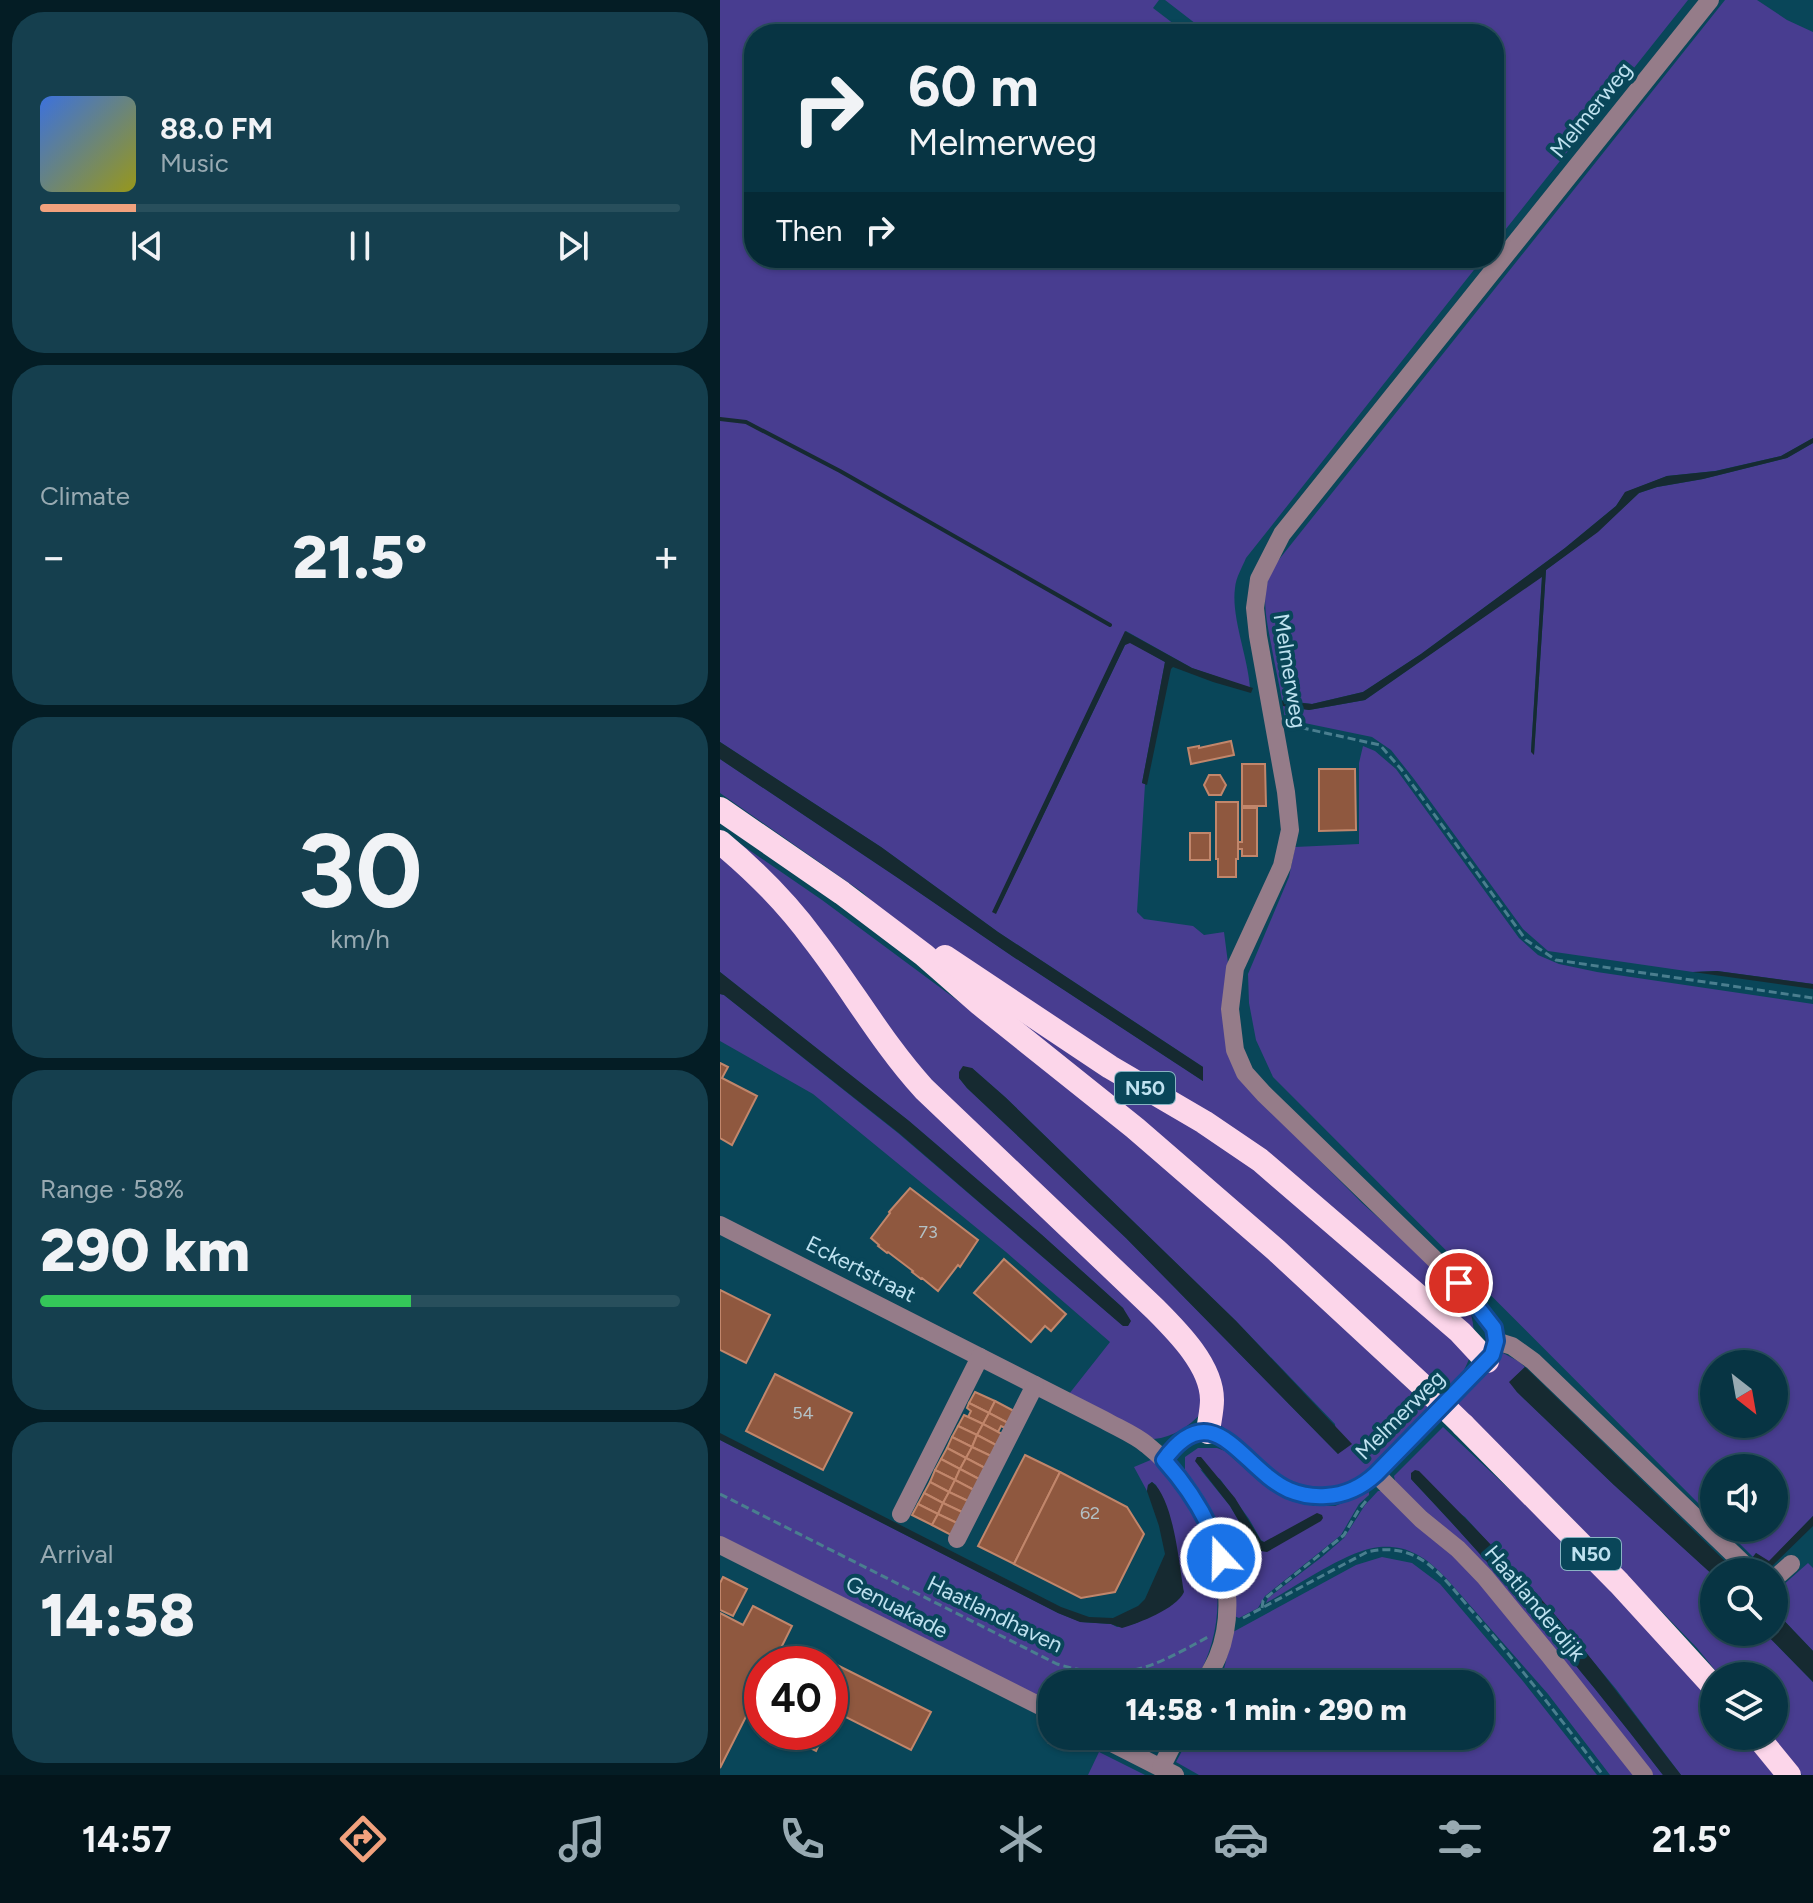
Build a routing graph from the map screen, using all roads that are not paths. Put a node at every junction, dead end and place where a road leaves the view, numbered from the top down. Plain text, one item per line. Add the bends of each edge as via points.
1 (1710, 0) edge
2 (1504, 257) edge
3 (1495, 268) edge
4 (720, 809) edge
5 (720, 825) edge
6 (720, 842) edge
7 (842, 893) junction
8 (980, 1004) junction
9 (720, 1225) edge
10 (1491, 1351) junction
11 (980, 1357) junction
12 (1035, 1385) junction
13 (1208, 1432) junction
14 (1164, 1460) junction
15 (1376, 1474) junction
16 (901, 1514) dead end
17 (957, 1539) dead end
18 (720, 1545) edge
19 (1737, 1558) edge
20 (1791, 1564) dead end
21 (1788, 1567) edge
22 (1211, 1670) edge
23 (1700, 1672) edge
24 (1038, 1705) edge
25 (1125, 1750) edge
26 (1174, 1750) edge
27 (1768, 1750) edge
28 (1168, 1772) edge
29 (1644, 1775) edge
30 (1789, 1775) edge

1 - 2 street, Melmerweg
3 - 10 street, Melmerweg via 1282,534 1259,579 1258,636 1290,830 1282,866 1235,968 1230,1009 1235,1050 1245,1073 1459,1283 1494,1328
4 - 7 highway, N50
5 - 8 highway, N50
6 - 13 highway via 793,913 924,1089 1184,1341 1210,1385
7 - 8 highway, N50
7 - 10 highway, N50 via 862,899 1063,1037 1260,1160 1460,1332
8 - 23 highway, N50, bridge via 1135,1128 1316,1285 1463,1425
9 - 11 street, Eckertstraat
10 - 15 street, Melmerweg
10 - 19 street via 1512,1346 1533,1361
11 - 12 street, Eckertstraat
11 - 16 street
12 - 14 street, Eckertstraat via 1146,1444
12 - 17 street
13 - 14 street via 1185,1438
13 - 15 street, Melmerweg via 1229,1442 1281,1485 1306,1495 1345,1493
14 - 22 street via 1190,1491 1216,1540 1227,1602 1225,1628
15 - 29 street, Haatlanderdijk via 1485,1577
18 - 24 street, Genuakade
20 - 21 street
25 - 28 street
26 - 28 street
27 - 30 highway

